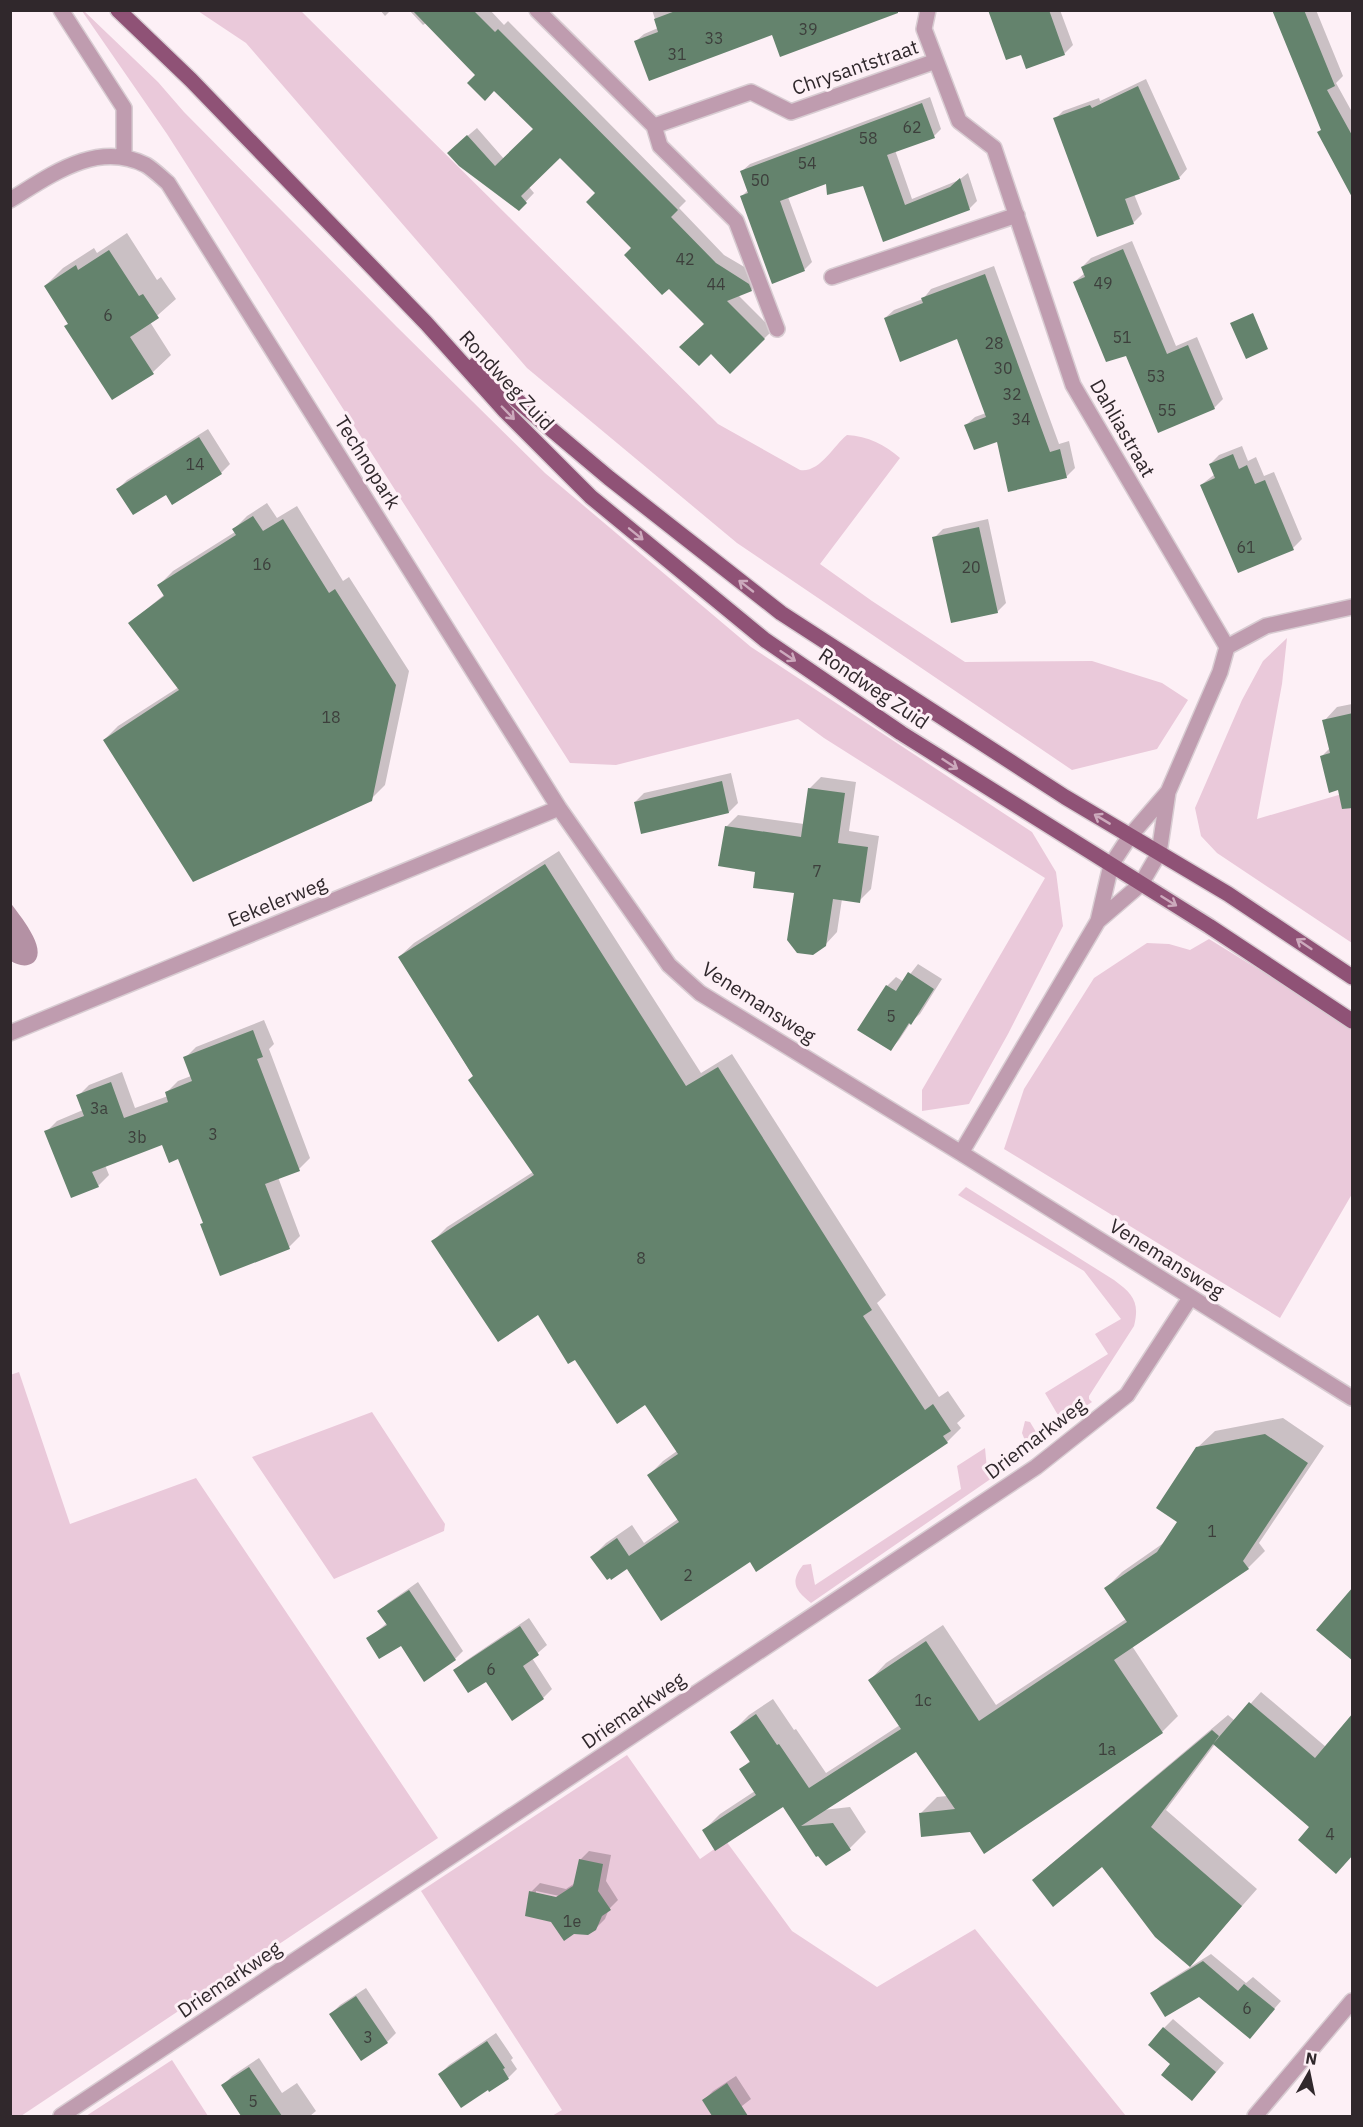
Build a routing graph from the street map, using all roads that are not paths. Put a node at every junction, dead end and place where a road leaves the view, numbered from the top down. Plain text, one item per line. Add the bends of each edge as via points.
1 (61, 10) edge
2 (118, 10) edge
3 (537, 10) edge
4 (928, 10) edge
5 (936, 61) junction
6 (654, 126) junction
7 (123, 156) junction
8 (10, 200) edge
9 (1017, 215) junction
10 (832, 277) dead end
11 (426, 323) junction
12 (777, 329) dead end
13 (1353, 608) edge
14 (1227, 647) junction
15 (1168, 792) junction
16 (560, 808) junction
17 (1130, 836) junction
18 (1159, 853) junction
19 (1112, 865) junction
20 (1141, 884) junction
21 (1098, 921) junction
22 (1353, 976) edge
23 (1353, 1021) edge
24 (10, 1033) edge
25 (961, 1153) junction
26 (1190, 1298) junction
27 (1353, 1398) edge
28 (1353, 2001) edge
29 (61, 2116) edge
30 (1255, 2116) edge

1 - 7 street via 124,108
2 - 11 main road, Rondweg Zuid
3 - 6 street
4 - 5 street, Dahliastraat via 924,29
5 - 6 street, Chrysantstraat via 791,112 751,92
5 - 9 street, Dahliastraat via 959,121 994,148
6 - 12 street via 660,146 736,221
7 - 8 street, Technopark via 86,159 68,165
7 - 16 street, Technopark via 148,166 168,183
9 - 10 street
9 - 14 street, Dahliastraat via 1073,385
17 -> 11 main road, Rondweg Zuid via 781,613 609,478
11 -> 19 main road, Rondweg Zuid via 505,411 591,497 765,640 901,733
13 - 14 street via 1266,626
14 - 15 street
15 - 17 street
15 - 18 street
16 - 24 street, Eekelerweg
16 - 25 street, Venemansweg via 669,965 700,993
17 - 18 main road, Rondweg Zuid
17 - 19 street
18 - 20 street
22 -> 18 main road, Rondweg Zuid
19 - 20 main road, Rondweg Zuid
19 - 21 street
20 - 21 street
20 -> 23 main road, Rondweg Zuid
21 - 25 street
25 - 26 street, Venemansweg
26 - 27 street, Venemansweg
26 - 29 street, Driemarkweg via 1127,1395 1036,1467
28 - 30 street

